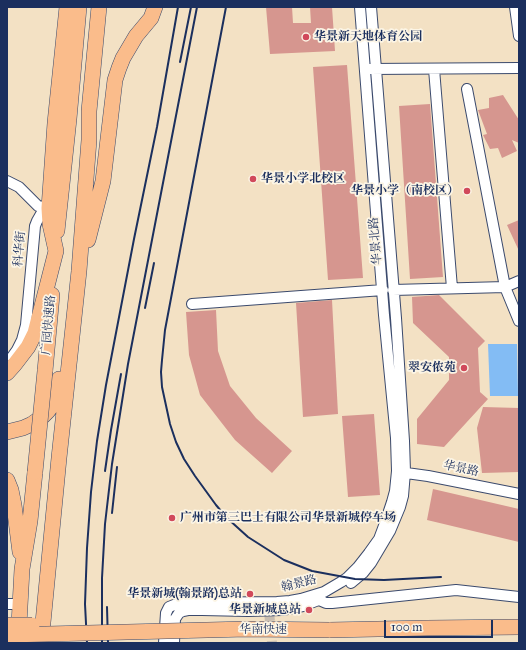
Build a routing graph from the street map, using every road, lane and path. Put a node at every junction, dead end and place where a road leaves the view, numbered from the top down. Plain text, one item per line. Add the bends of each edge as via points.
1 (67, 7) edge
2 (79, 7) edge
3 (99, 7) edge
4 (155, 7) edge
5 (360, 7) edge
6 (371, 7) edge
7 (515, 7) edge
8 (519, 36) edge
9 (434, 68) junction
10 (519, 68) edge
11 (376, 69) junction
12 (364, 70) junction
13 (467, 89) dead end
14 (89, 111) junction
15 (7, 181) edge
16 (49, 208) junction
17 (56, 251) junction
18 (79, 271) junction
19 (519, 281) edge
20 (505, 287) junction
21 (452, 288) junction
22 (383, 290) junction
23 (393, 290) junction
24 (192, 304) dead end
25 (519, 321) edge
26 (7, 363) edge
27 (7, 373) edge
28 (7, 432) edge
29 (401, 472) junction
30 (7, 480) edge
31 (519, 494) edge
32 (22, 569) junction
33 (318, 597) junction
34 (519, 597) edge
35 (14, 604) edge
36 (269, 607) junction
37 (7, 625) edge
38 (519, 627) edge
39 (247, 629) junction
40 (7, 635) edge
41 (18, 643) edge
42 (41, 643) edge
43 (164, 643) edge
44 (174, 643) edge

1 - 16 highway
2 - 17 highway, 广园快速路
3 - 14 highway, 广园快速路
4 - 18 highway via 151,18 136,36 118,68 104,181
5 - 12 street, 华景北路
6 - 11 street, 华景北路
7 - 8 street
9 - 10 street
9 - 11 street
9 - 21 street
11 - 12 street
11 - 23 street, 华景北路
12 - 22 street, 华景北路
13 - 20 street
14 - 18 highway, 广园快速路
14 - 28 highway via 81,148 56,396 42,417 23,428
15 - 16 street via 19,187 38,206
16 - 17 highway
16 - 26 street, 科华街 via 41,214 35,226 26,325 18,350
17 - 27 highway via 35,333 28,347
17 - 32 highway, 广园快速路, bridge via 30,521
18 - 42 highway, 广园快速路
19 - 20 street
20 - 21 street
20 - 25 street
21 - 23 street
22 - 24 street
22 - 29 street, 华景北路
23 - 29 street, 华景北路 via 404,441
29 - 31 street, 华景路
29 - 33 street, 翰景路 via 379,539 347,578
30 - 32 highway via 14,504
32 - 35 highway, 广园快速路
33 - 34 street via 326,603 332,603 456,590
33 - 36 street, 翰景路 via 291,609
35 - 41 highway, 广园快速路
36 - 43 street, 翰景路 via 179,603 169,607 166,612
36 - 44 street, 翰景路 via 183,611 175,619
37 - 39 highway, bridge via 150,624
38 - 39 highway, 华南快速, bridge
39 - 40 highway, 华南快速, bridge

